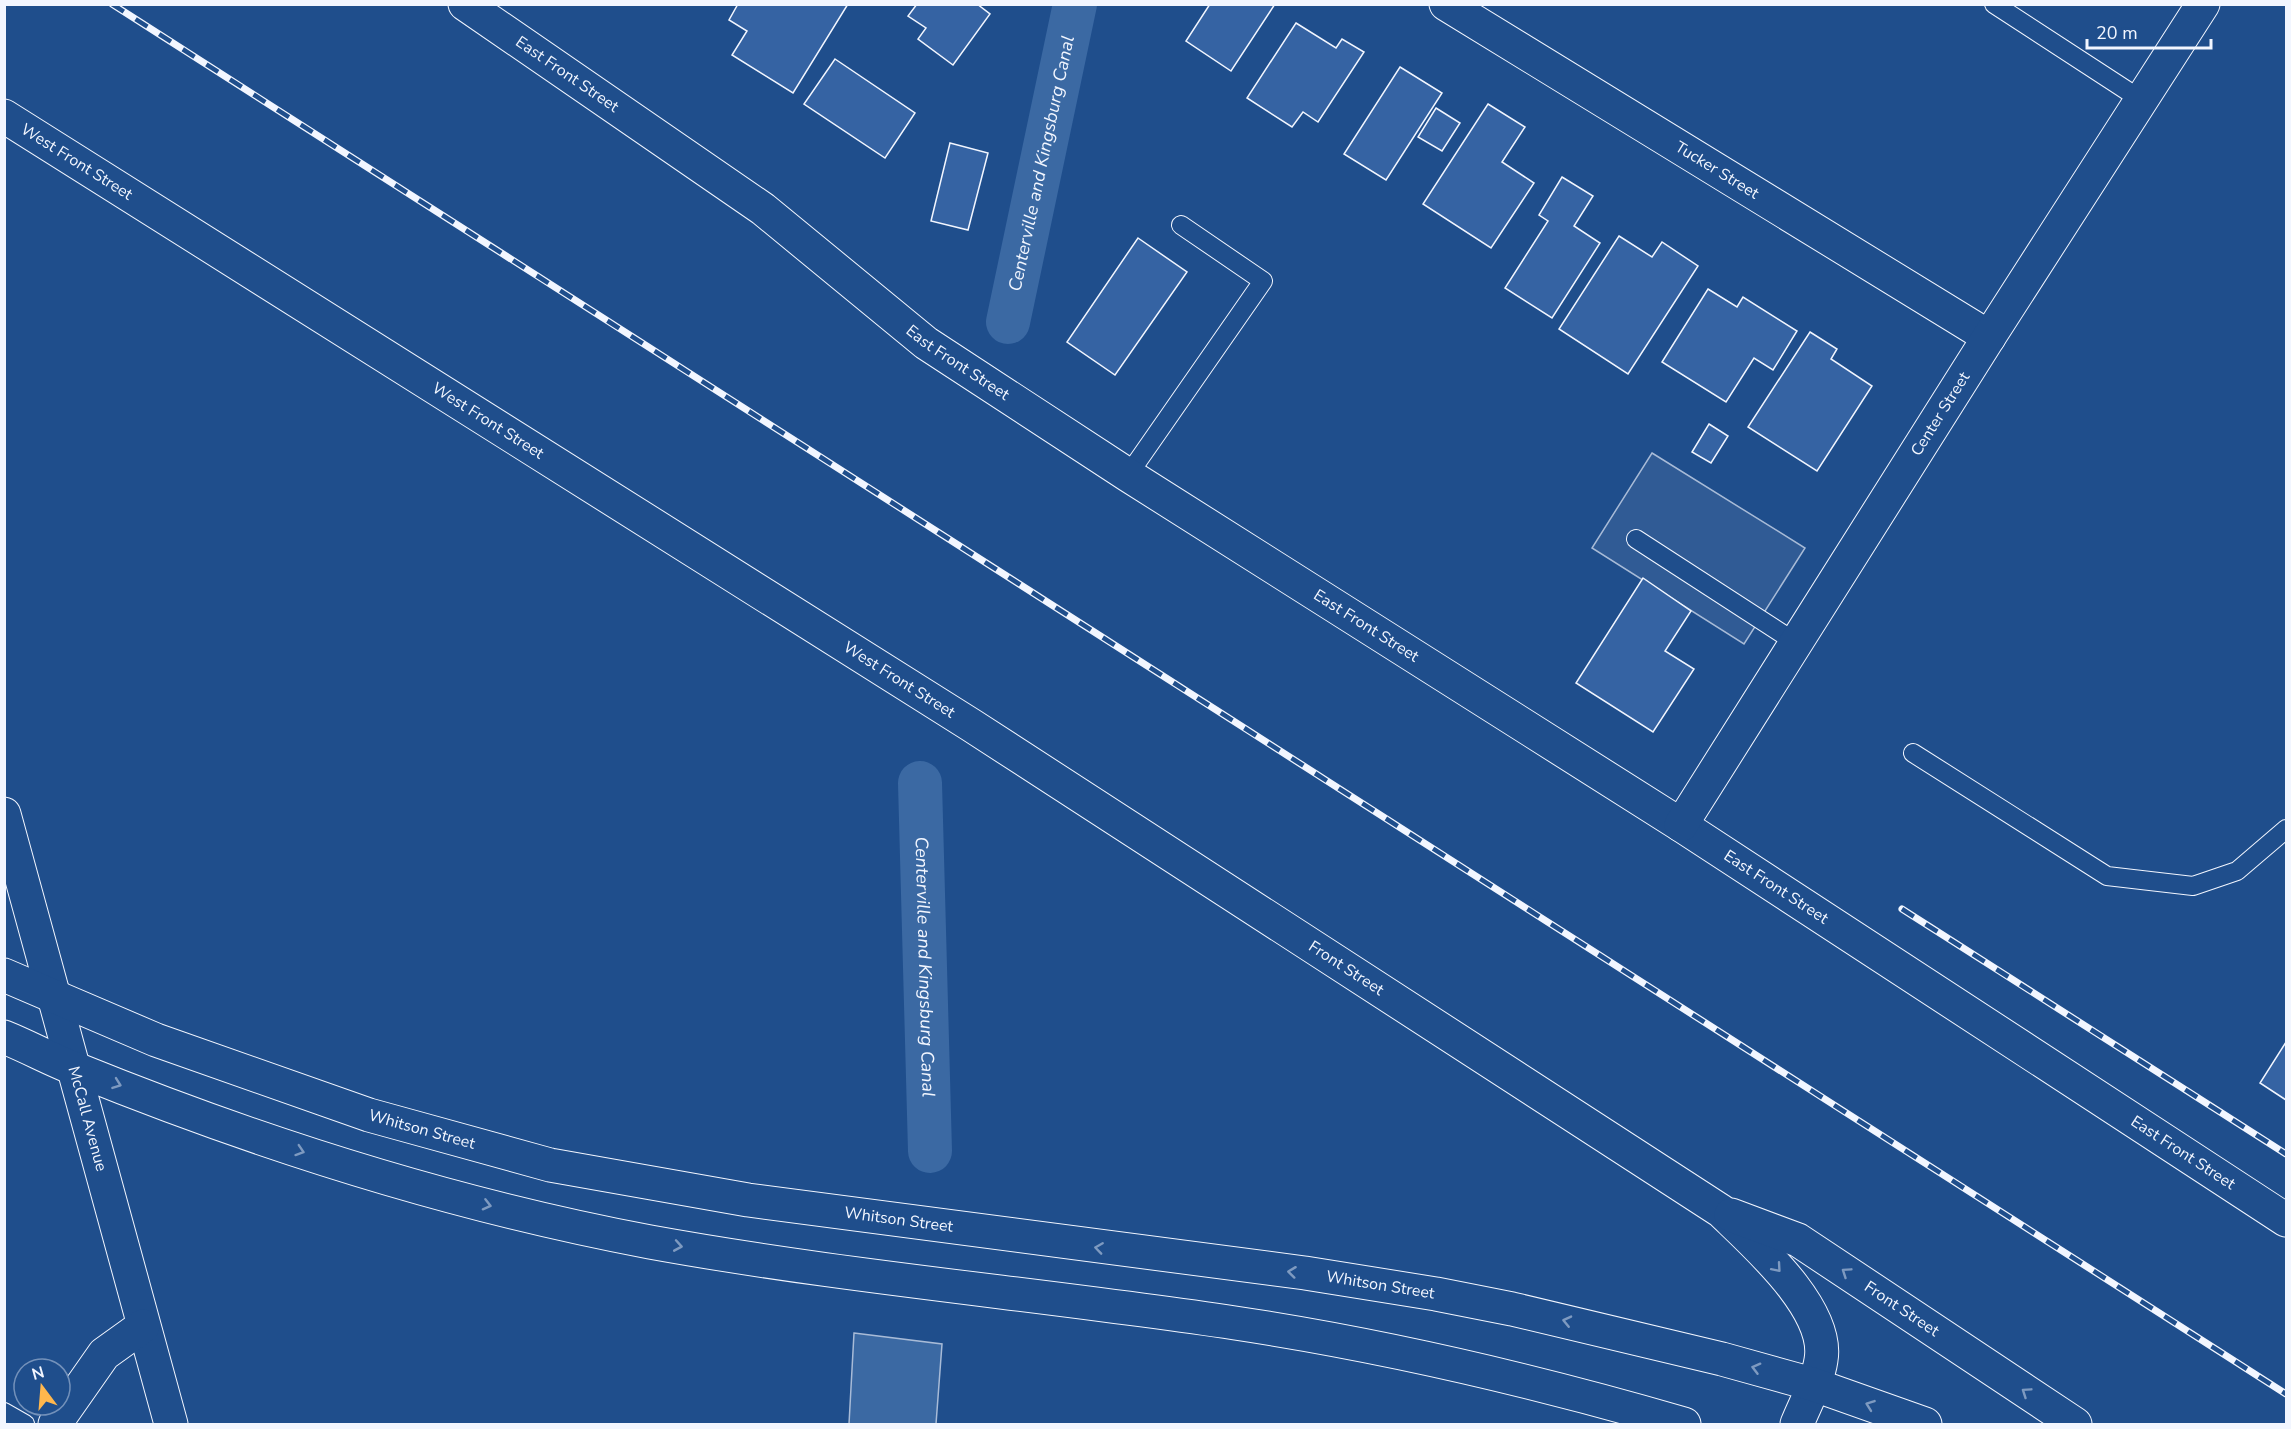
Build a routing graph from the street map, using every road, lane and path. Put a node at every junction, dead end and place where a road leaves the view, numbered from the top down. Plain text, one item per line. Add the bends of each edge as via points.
1 (465, 4) edge
2 (1446, 4) edge
3 (1994, 4) edge
4 (2203, 4) edge
5 (2144, 101) junction
6 (4, 116) edge
7 (1181, 225) dead end
8 (1989, 337) junction
9 (1128, 475) junction
10 (1636, 539) dead end
11 (1795, 642) junction
12 (971, 725) joint
13 (1912, 753) dead end
14 (4, 814) edge
15 (1681, 825) junction
16 (2286, 829) edge
17 (4, 975) edge
18 (56, 998) junction
19 (4, 1038) edge
20 (75, 1069) junction
21 (1721, 1211) junction
22 (2286, 1220) edge
23 (143, 1326) junction
24 (1812, 1384) junction
25 (4, 1412) edge
26 (25, 1425) edge
27 (55, 1425) edge
28 (171, 1425) edge
29 (1684, 1425) edge
30 (1797, 1425) edge
31 (1925, 1425) edge
32 (2074, 1425) edge

1 - 9 street, East Front Street via 764,209 926,343
2 - 8 street, Tucker Street
3 - 5 lane
4 - 5 street, Center Street
5 - 8 street, Center Street
6 - 12 street, West Front Street
7 - 9 lane via 1263,281
8 - 11 street, Center Street
9 - 15 street, East Front Street
10 - 11 lane
11 - 15 street, Center Street
12 - 21 street, Front Street
13 - 16 lane via 2108,876 2193,886 2237,871
14 - 18 street, McCall Avenue
15 - 22 street, East Front Street
17 - 18 street, Whitson Street
18 - 20 street, McCall Avenue
24 -> 18 street, Whitson Street via 1620,1334 1436,1294 748,1200 550,1165 369,1115 156,1040
19 - 20 street
20 - 23 street, McCall Avenue
20 -> 29 street via 251,1135 439,1193 531,1216 765,1261 1236,1323 1360,1344 1467,1366
21 -> 24 street, Front Street via 1778,1268 1808,1311 1821,1346 1821,1360
32 -> 21 street, Front Street via 1798,1240
23 - 27 street via 104,1354
23 - 28 street, McCall Avenue
24 - 30 street, Front Street
31 -> 24 street, Whitson Street
25 - 26 lane

